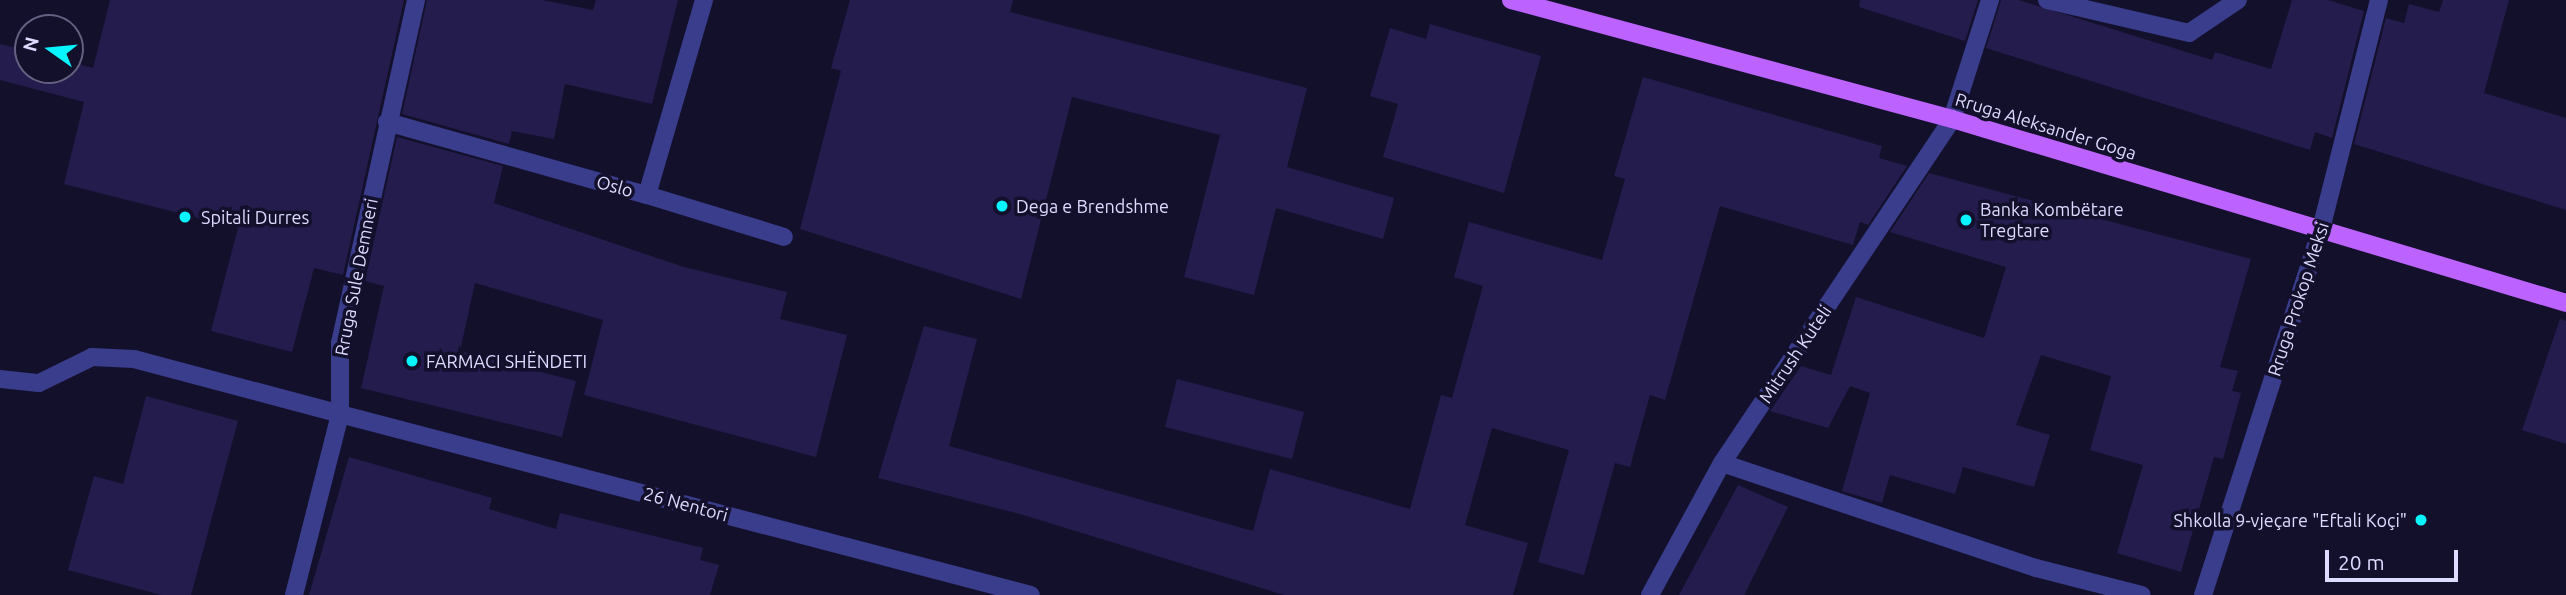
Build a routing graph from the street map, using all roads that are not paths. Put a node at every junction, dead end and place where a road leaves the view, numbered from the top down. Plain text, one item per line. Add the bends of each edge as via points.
1 (416, 0) edge
2 (704, 0) edge
3 (1511, 0) edge
4 (1990, 0) edge
5 (2047, 0) edge
6 (2238, 0) edge
7 (2379, 0) edge
8 (1952, 119) junction
9 (387, 122) junction
10 (647, 195) junction
11 (2321, 229) junction
12 (784, 237) dead end
13 (2566, 303) edge
14 (0, 379) edge
15 (340, 414) junction
16 (1722, 463) junction
17 (294, 595) edge
18 (1031, 595) edge
19 (1650, 595) edge
20 (2142, 595) edge
21 (2203, 595) edge

1 - 9 street, Rruga Sule Demneri
2 - 10 street, Oslo
3 - 8 main road, Rruga Aleksander Goga
4 - 8 street, Mitrush Kuteli
5 - 6 street via 2189,33
7 - 11 street, Rruga Prokop Meksi
8 - 11 main road, Rruga Aleksander Goga
8 - 16 street, Mitrush Kuteli
9 - 10 street, Oslo
9 - 15 street, Rruga Sule Demneri via 340,343
10 - 12 street
11 - 13 main road, Rruga Aleksander Goga
11 - 21 street, Rruga Prokop Meksi
14 - 15 street, 26 Nentori via 39,383 92,357 134,359
15 - 17 street, Rruga Sule Demneri
15 - 18 street, 26 Nentori
16 - 19 street, Mitrush Kuteli
16 - 20 street via 2036,568

